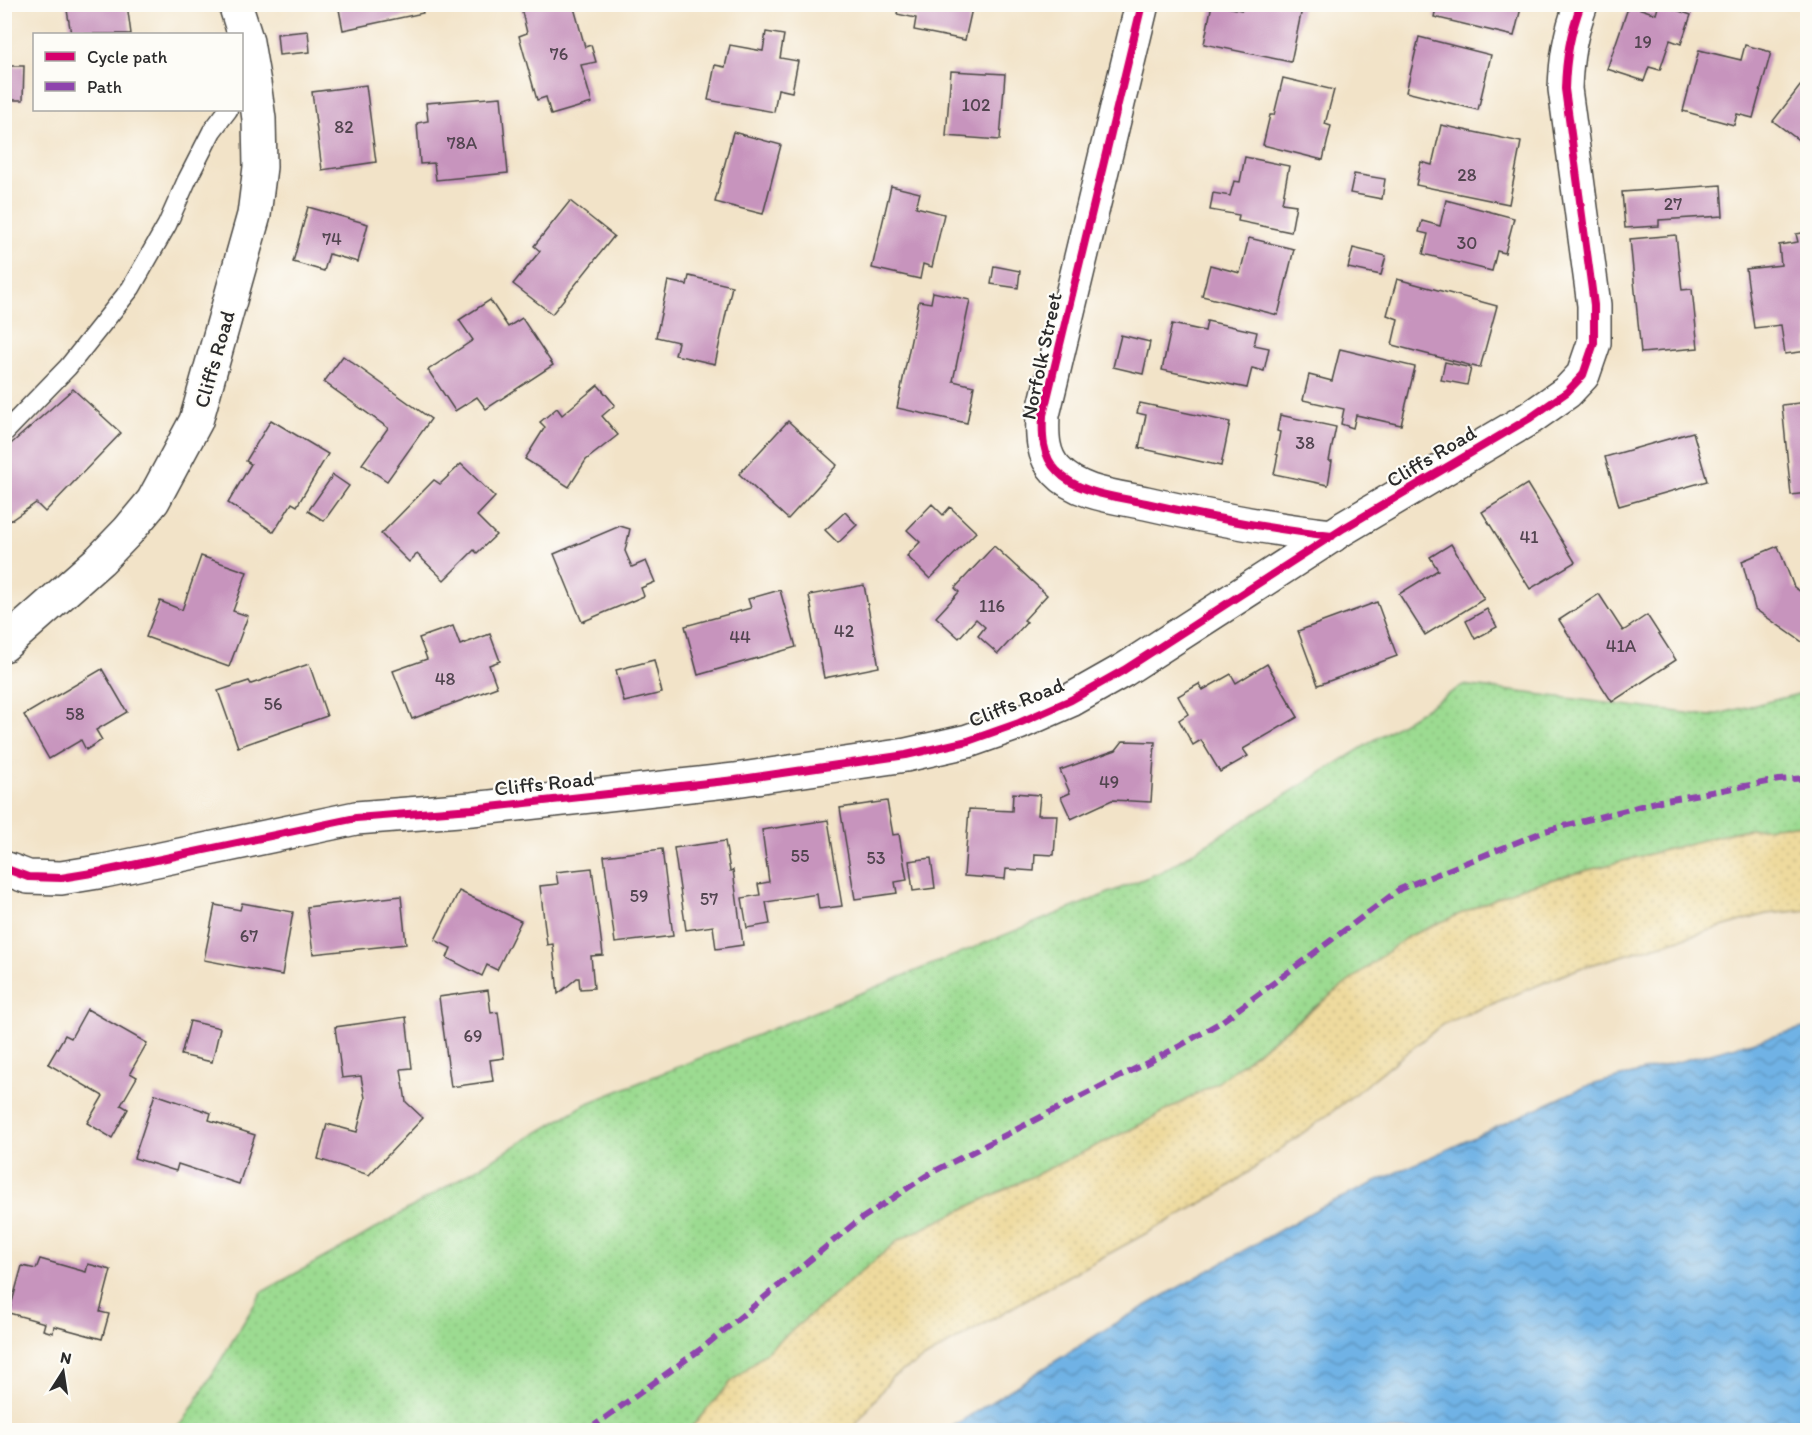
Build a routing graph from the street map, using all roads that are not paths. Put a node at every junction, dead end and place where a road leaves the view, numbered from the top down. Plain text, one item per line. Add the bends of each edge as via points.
1 (235, 4) edge
2 (1142, 4) edge
3 (1581, 4) edge
4 (248, 89) edge
5 (227, 111) edge
6 (4, 434) edge
7 (1332, 536) junction
8 (4, 645) edge
9 (4, 868) edge

1 - 4 street, Cliffs Road via 247,42
2 - 7 street, Norfolk Street via 1043,415 1042,437 1047,456 1056,471 1072,483 1096,492 1276,530
3 - 7 street, Cliffs Road via 1572,27 1565,89 1594,305 1594,343 1583,375 1568,392 1530,418
4 - 8 street, Cliffs Road via 259,119 260,167 254,215 196,421 153,501 100,560
5 - 6 lane via 212,131 167,225 131,288 68,367
7 - 9 street, Cliffs Road via 1071,700 968,741 735,780 356,818 61,878 28,877

